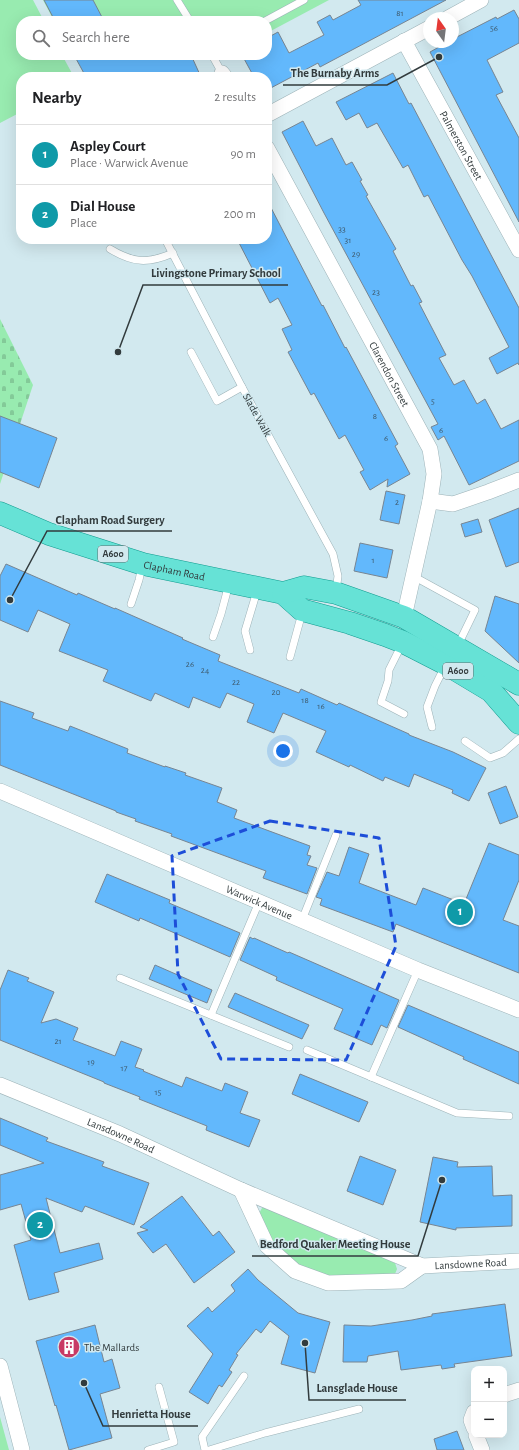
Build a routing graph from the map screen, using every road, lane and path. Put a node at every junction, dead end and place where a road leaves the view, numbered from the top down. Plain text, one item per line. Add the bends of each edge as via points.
1 (177, 0) edge
2 (304, 0) edge
3 (481, 0) edge
4 (459, 12) edge
5 (187, 16) edge
6 (272, 17) edge
7 (423, 31) edge
8 (404, 41) junction
9 (215, 60) edge
10 (222, 72) edge
11 (272, 112) edge
12 (272, 157) edge
13 (168, 244) edge
14 (110, 249) dead end
15 (519, 250) edge
16 (173, 253) junction
17 (191, 352) dead end
18 (242, 387) junction
19 (519, 480) edge
20 (430, 501) junction
21 (0, 513) edge
22 (143, 564) junction
23 (413, 576) junction
24 (230, 582) junction
25 (258, 588) junction
26 (336, 593) junction
27 (283, 594) junction
28 (131, 604) dead end
29 (302, 610) junction
30 (404, 617) junction
31 (213, 637) dead end
32 (403, 642) junction
33 (250, 650) dead end
34 (452, 656) junction
35 (290, 657) dead end
36 (519, 684) edge
37 (404, 714) dead end
38 (519, 723) edge
39 (432, 727) dead end
40 (519, 739) edge
41 (465, 741) dead end
42 (0, 790) edge
43 (336, 835) dead end
44 (259, 902) junction
45 (302, 920) junction
46 (418, 970) junction
47 (120, 978) dead end
48 (519, 1010) edge
49 (211, 1015) junction
50 (290, 1048) dead end
51 (307, 1050) dead end
52 (371, 1077) junction
53 (0, 1085) edge
54 (509, 1116) dead end
55 (241, 1190) junction
56 (519, 1261) edge
57 (422, 1266) junction
58 (0, 1366) edge
59 (244, 1376) dead end
60 (159, 1387) dead end
61 (519, 1390) edge
62 (507, 1394) edge
63 (359, 1408) dead end
64 (477, 1438) edge
65 (22, 1450) edge
66 (148, 1450) edge
67 (205, 1450) edge
68 (209, 1450) edge
69 (482, 1450) edge

1 - 5 lane
2 - 6 lane
3 - 4 street
7 - 8 street
8 - 11 street
8 - 15 street, Palmerston Street
9 - 10 lane
12 - 20 street, Clarendon Street via 430,449 434,474
13 - 16 lane, Slade Walk
14 - 16 lane via 124,257 142,261 160,259
16 - 18 lane, Slade Walk
17 - 18 lane via 217,401
18 - 26 lane, Slade Walk via 333,554 338,576
19 - 20 street via 453,504
20 - 23 street, Clarendon Street
21 - 22 main road, Clapham Road / A600 via 49,534
22 - 24 main road, Clapham Road / A600
22 - 28 lane
23 - 30 street, Clarendon Street
23 - 34 lane via 475,610
24 - 25 main road, Clapham Road / A600
24 - 31 lane
25 - 27 main road, Clapham Road / A600
25 - 33 lane via 245,631
26 - 27 main road, Clapham Road / A600 via 304,587
26 - 30 main road, Clapham Road / A600
27 - 29 main road, Clapham Road / A600
29 - 32 main road, Clapham Road / A600 via 350,623
29 - 35 lane
30 - 34 main road, Clapham Road / A600
32 - 34 main road, Clapham Road / A600
32 - 37 lane via 389,670 382,702
34 - 36 main road, Clapham Road / A600
34 - 38 main road, Clapham Road / A600 via 491,691
34 - 39 lane via 435,686 427,707
40 - 41 lane via 503,753 490,758
42 - 44 street, Warwick Avenue
43 - 45 lane
44 - 45 street, Warwick Avenue
44 - 49 lane
45 - 46 street, Warwick Avenue
46 - 48 street, Warwick Avenue
46 - 52 lane
47 - 49 lane
49 - 50 lane
51 - 52 lane
52 - 54 lane via 458,1113
53 - 55 street, Lansdowne Road via 120,1134
55 - 57 street, Lansdowne Road
55 - 57 street, Lansdowne Road via 267,1246 295,1271 328,1283 401,1281
56 - 57 street, Lansdowne Road
58 - 65 street
59 - 67 lane via 202,1437
60 - 66 lane via 174,1442
61 - 62 street
63 - 68 lane
64 - 69 street

